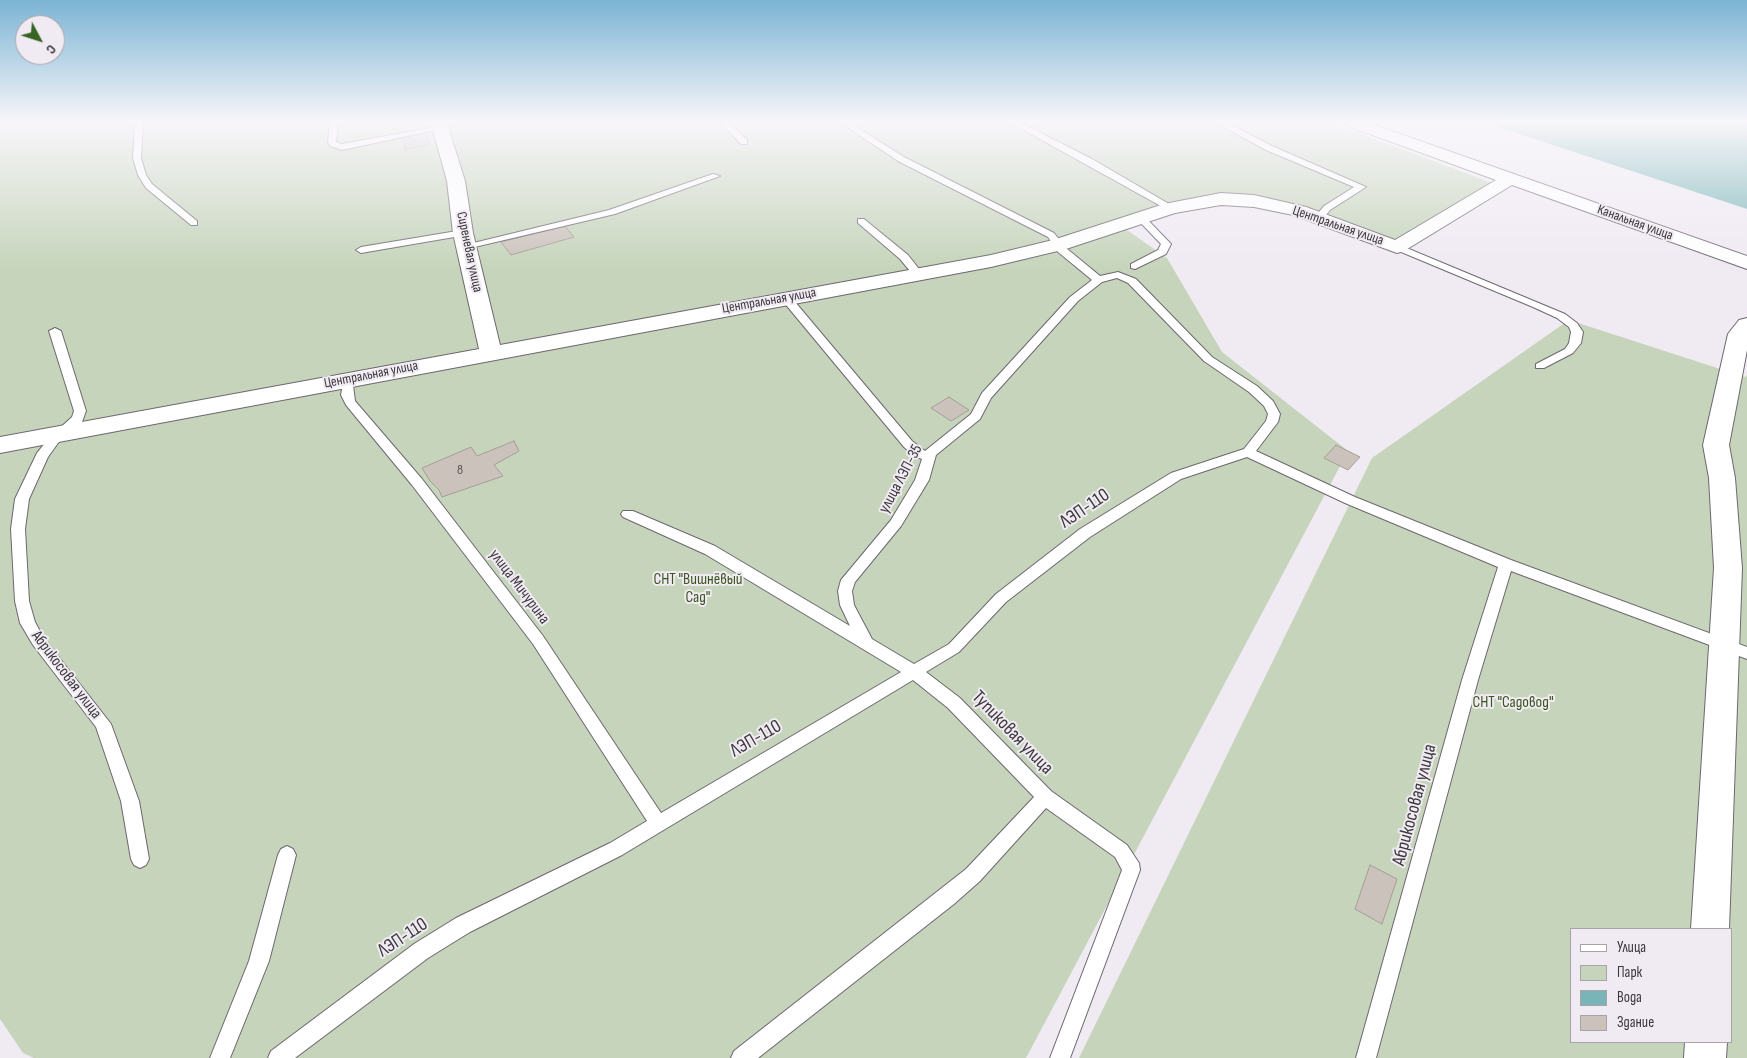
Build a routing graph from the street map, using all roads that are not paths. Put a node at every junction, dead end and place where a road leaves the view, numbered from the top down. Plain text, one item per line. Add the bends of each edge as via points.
1 (141, 172) edge
2 (454, 172) edge
3 (928, 172) edge
4 (1108, 172) edge
5 (1326, 172) edge
6 (1496, 172) edge
7 (716, 176) dead end
8 (1512, 178) junction
9 (1171, 208) junction
10 (1141, 218) junction
11 (1319, 218) junction
12 (861, 221) dead end
13 (194, 223) dead end
14 (464, 239) junction
15 (1059, 245) junction
16 (1397, 247) junction
17 (361, 250) dead end
18 (1747, 263) edge
19 (1135, 266) dead end
20 (918, 274) junction
21 (1098, 280) junction
22 (786, 298) junction
23 (1747, 325) edge
24 (55, 331) dead end
25 (490, 353) junction
26 (1540, 366) dead end
27 (348, 380) junction
28 (62, 433) junction
29 (0, 445) edge
30 (1248, 452) junction
31 (928, 457) junction
32 (628, 514) dead end
33 (1506, 564) junction
34 (866, 643) junction
35 (1735, 649) edge
36 (914, 672) junction
37 (1045, 797) junction
38 (658, 823) junction
39 (286, 855) dead end
40 (140, 859) dead end
41 (1710, 928) edge
42 (1706, 1043) edge
43 (220, 1058) edge
44 (278, 1058) edge
45 (742, 1058) edge
46 (1060, 1058) edge
47 (1366, 1058) edge
48 (1705, 1058) edge

1 - 13 lane via 149,186
2 - 14 street, Сиреневая улица
3 - 15 lane via 1051,235
4 - 9 lane
5 - 11 lane via 1361,187 1327,208
6 - 8 street, Канальная улица
7 - 14 lane via 612,212
8 - 16 street, Центральная улица
8 - 18 street, Канальная улица
9 - 10 street, Центральная улица
9 - 11 street, Центральная улица via 1234,199 1278,206
10 - 15 street, Центральная улица
10 - 19 lane via 1166,244 1162,252
11 - 16 street, Центральная улица
12 - 20 lane via 904,257
14 - 17 lane
14 - 25 street, Сиреневая улица
15 - 20 street, Центральная улица
15 - 21 lane
16 - 26 lane via 1538,305 1573,325 1577,332 1569,351
20 - 22 street, Центральная улица
21 - 30 lane, улица ЛЭП-35 via 1113,275 1132,281 1208,359 1253,389 1269,404 1274,414 1272,422
21 - 31 lane, улица ЛЭП-35 via 1068,304 986,396 976,416
22 - 25 street, Центральная улица
22 - 31 lane via 908,444
23 - 35 street via 1739,334 1716,445 1722,478
24 - 28 lane, Абрикосовая улица via 80,411 78,419
25 - 27 street, Центральная улица
27 - 28 street, Центральная улица
27 - 38 lane, улица Мичурина via 350,402 417,482 538,640
28 - 29 street, Центральная улица
28 - 40 lane, Абрикосовая улица via 42,456 20,507 22,601 28,623 38,641 102,724 130,801
30 - 33 lane via 1350,500
30 - 36 lane, ЛЭП-110 via 1176,476 1085,533 1001,598 954,648
31 - 34 lane, улица ЛЭП-35 via 922,480 896,523 848,580 845,591 847,605
32 - 34 lane, Тупиковая улица via 710,550
33 - 35 lane
33 - 47 lane, Абрикосовая улица via 1470,680
34 - 36 lane, Тупиковая улица
35 - 41 street
36 - 37 lane, Тупиковая улица via 954,704
36 - 38 lane, ЛЭП-110
37 - 45 lane, Тупиковая улица via 973,875 947,898
37 - 46 lane via 1121,851 1132,870
38 - 44 lane, ЛЭП-110 via 616,848 463,925 421,951
39 - 43 lane via 262,952
42 - 48 street

